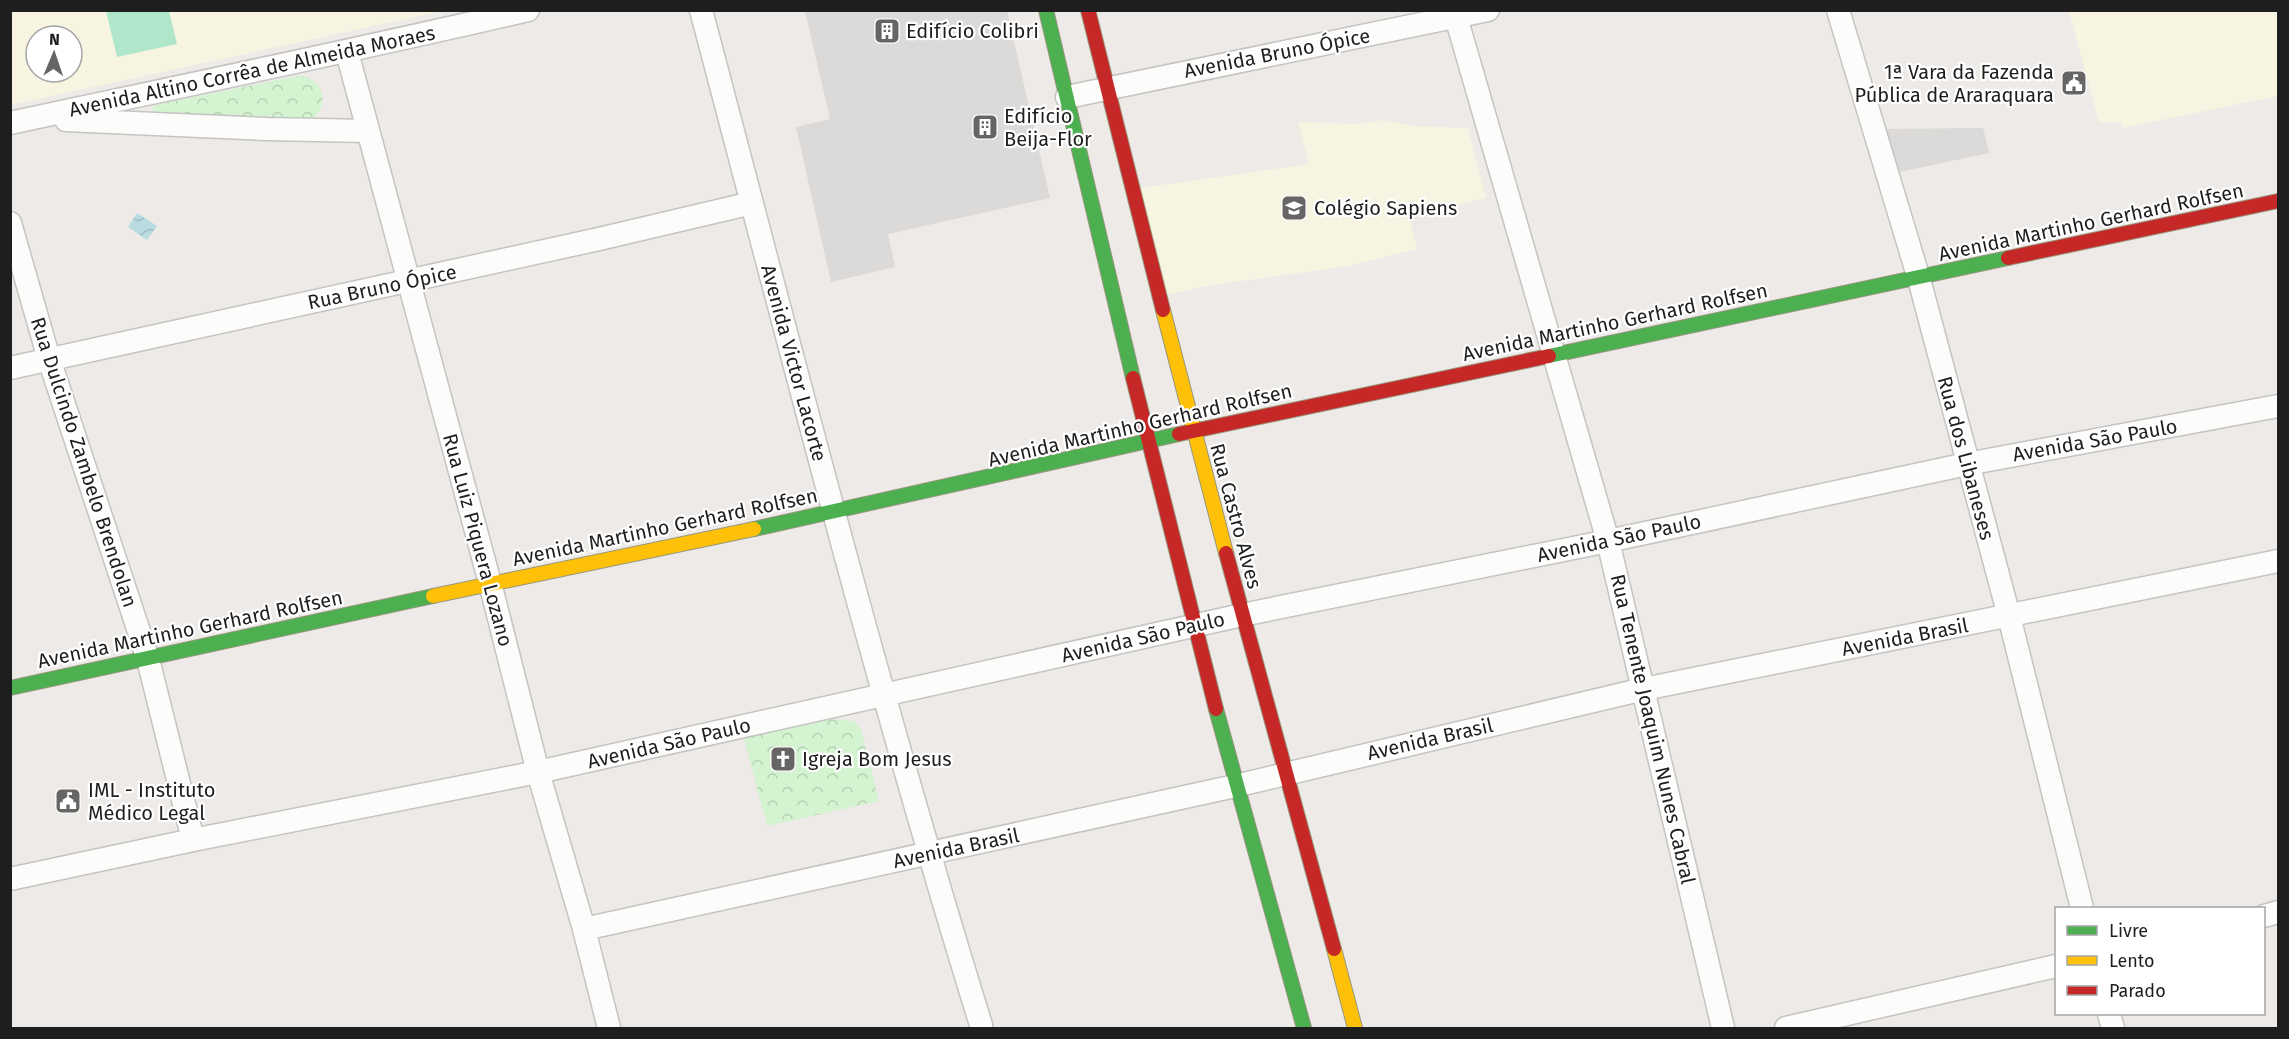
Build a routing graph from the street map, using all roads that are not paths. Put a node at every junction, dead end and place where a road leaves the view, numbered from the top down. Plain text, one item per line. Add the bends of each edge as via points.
1 (528, 10) edge
2 (701, 10) edge
3 (1046, 10) edge
4 (1088, 10) edge
5 (1488, 10) edge
6 (1838, 10) edge
7 (1456, 17) junction
8 (347, 52) junction
9 (1108, 88) junction
10 (1067, 97) junction
11 (34, 118) junction
12 (10, 123) edge
13 (367, 131) junction
14 (2278, 201) edge
15 (752, 203) junction
16 (10, 223) edge
17 (1919, 279) junction
18 (409, 281) junction
19 (1554, 355) junction
20 (49, 359) junction
21 (10, 368) edge
22 (2278, 406) edge
23 (1193, 432) junction
24 (1148, 443) junction
25 (1967, 464) junction
26 (833, 513) junction
27 (1608, 541) junction
28 (2278, 561) edge
29 (490, 583) junction
30 (1242, 615) junction
31 (2009, 616) junction
32 (1194, 627) junction
33 (148, 659) junction
34 (10, 688) edge
35 (1644, 689) junction
36 (884, 695) junction
37 (538, 772) junction
38 (1285, 773) junction
39 (1235, 786) junction
40 (193, 840) junction
41 (928, 854) junction
42 (10, 879) edge
43 (2082, 907) edge
44 (584, 929) junction
45 (2055, 966) edge
46 (981, 1025) dead end
47 (609, 1029) edge
48 (1305, 1029) edge
49 (1355, 1029) edge
50 (1723, 1029) edge
51 (1786, 1029) edge

1 - 8 street, Avenida Altino Corrêa de Almeida Moraes
2 - 15 street, Avenida Victor Lacorte
3 - 10 street
4 - 9 street, Rua Castro Alves
5 - 7 street, Avenida Bruno Ópice
6 - 17 street, Rua dos Libaneses
7 - 9 street, Avenida Bruno Ópice
7 - 19 street, Rua Tenente Joaquim Nunes Cabral
8 - 11 street, Avenida Altino Corrêa de Almeida Moraes
8 - 13 street, Rua Luiz Piquera Lozano
9 - 10 street, Avenida Bruno Ópice
9 - 23 street, Rua Castro Alves
10 - 24 street
11 - 12 street, Avenida Altino Corrêa de Almeida Moraes
11 - 13 street
13 - 18 street, Rua Luiz Piquera Lozano
14 - 17 street, Avenida Martinho Gerhard Rolfsen
15 - 18 street, Rua Bruno Ópice
15 - 26 street, Avenida Victor Lacorte
16 - 20 street, Rua Dulcindo Zambelo Brendolan
17 - 19 street, Avenida Martinho Gerhard Rolfsen
17 - 25 street, Rua dos Libaneses
18 - 20 street, Rua Bruno Ópice
18 - 29 street, Rua Luiz Piquera Lozano
19 - 23 street, Avenida Martinho Gerhard Rolfsen
19 - 27 street, Rua Tenente Joaquim Nunes Cabral
20 - 21 street, Rua Bruno Ópice
20 - 33 street, Rua Dulcindo Zambelo Brendolan
22 - 25 street, Avenida São Paulo
23 - 24 street, Avenida Martinho Gerhard Rolfsen
23 - 30 street, Rua Castro Alves
24 - 26 street, Avenida Martinho Gerhard Rolfsen
24 - 32 street
25 - 27 street, Avenida São Paulo
25 - 31 street, Rua dos Libaneses
26 - 29 street, Avenida Martinho Gerhard Rolfsen
26 - 36 street, Avenida Victor Lacorte
27 - 30 street, Avenida São Paulo
27 - 35 street, Rua Tenente Joaquim Nunes Cabral
28 - 31 street, Avenida Brasil
29 - 33 street, Avenida Martinho Gerhard Rolfsen
29 - 37 street, Rua Luiz Piquera Lozano
30 - 32 street, Avenida São Paulo
30 - 38 street, Rua Castro Alves
31 - 35 street, Avenida Brasil
31 - 43 street, Rua dos Libaneses
32 - 36 street, Avenida São Paulo
32 - 39 street
33 - 34 street, Avenida Martinho Gerhard Rolfsen
33 - 40 street, Rua Dulcindo Zambelo Brendolan
35 - 38 street, Avenida Brasil
35 - 50 street, Rua Tenente Joaquim Nunes Cabral
36 - 37 street, Avenida São Paulo
36 - 41 street, Avenida Victor Lacorte
37 - 40 street, Avenida São Paulo
37 - 44 street, Rua Luiz Piquera Lozano
38 - 39 street, Avenida Brasil
38 - 49 street, Rua Castro Alves
39 - 41 street, Avenida Brasil
39 - 48 street
40 - 42 street, Avenida São Paulo
41 - 44 street, Avenida Brasil
41 - 46 street, Avenida Victor Lacorte
44 - 47 street, Rua Luiz Piquera Lozano
45 - 51 street

